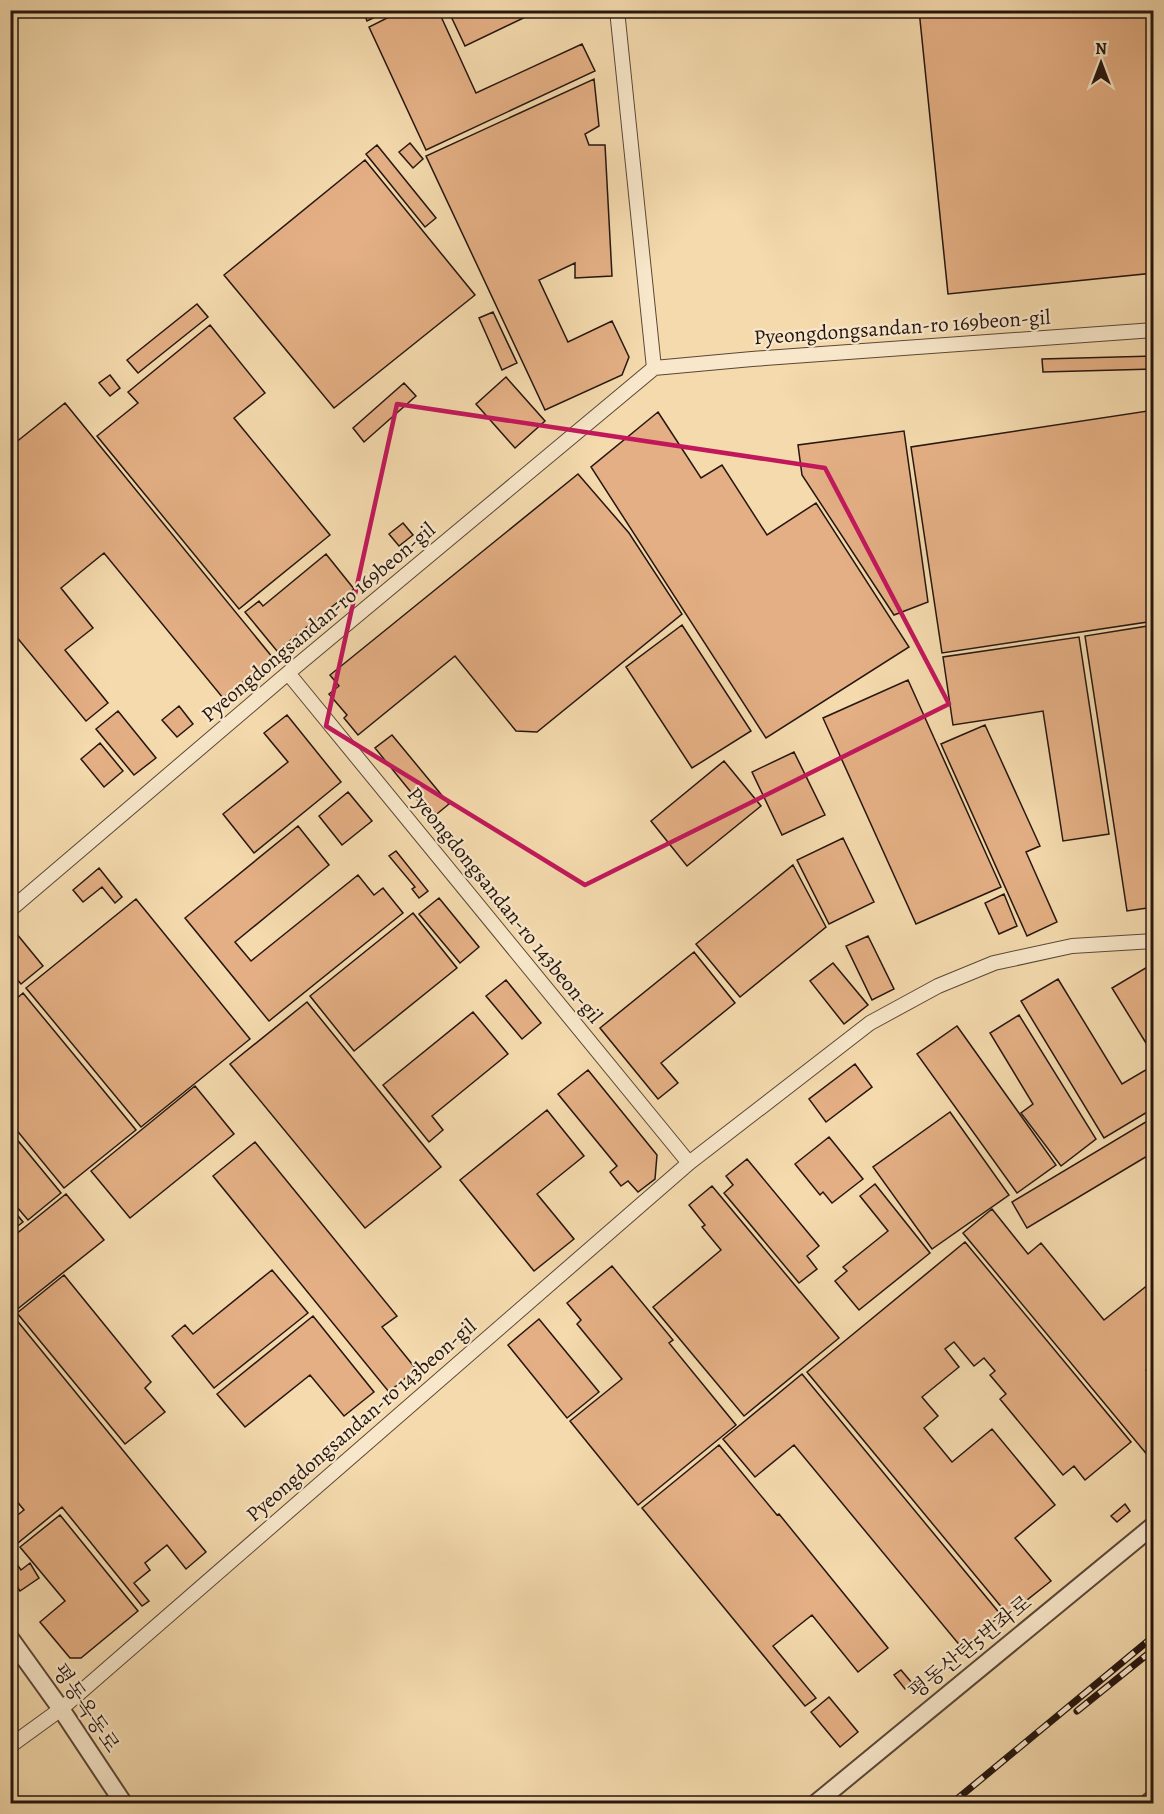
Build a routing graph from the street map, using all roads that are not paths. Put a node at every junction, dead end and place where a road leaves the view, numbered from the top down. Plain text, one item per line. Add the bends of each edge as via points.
1 (617, 10) edge
2 (1154, 330) edge
3 (654, 369) junction
4 (288, 674) junction
5 (10, 910) edge
6 (1154, 941) edge
7 (689, 1163) junction
8 (1154, 1526) edge
9 (10, 1638) edge
10 (61, 1709) junction
11 (10, 1746) edge
12 (1154, 1798) edge
13 (124, 1803) edge
14 (815, 1803) edge
15 (1147, 1803) edge

1 - 3 street
2 - 3 street, Pyeongdongsandan-ro 169beon-gil
3 - 4 street, Pyeongdongsandan-ro 169beon-gil
4 - 5 street, Pyeongdongsandan-ro 169beon-gil
4 - 7 street, Pyeongdongsandan-ro 143beon-gil
6 - 7 street, Pyeongdongsandan-ro 143beon-gil via 1072,946 994,963 938,986 870,1023
7 - 10 street, Pyeongdongsandan-ro 143beon-gil
8 - 14 street, 평동산단5번좌로
9 - 10 street, 평동옥동로
10 - 11 street, Pyeongdongsandan-ro 143beon-gil
10 - 13 street, 평동옥동로
12 - 15 street

